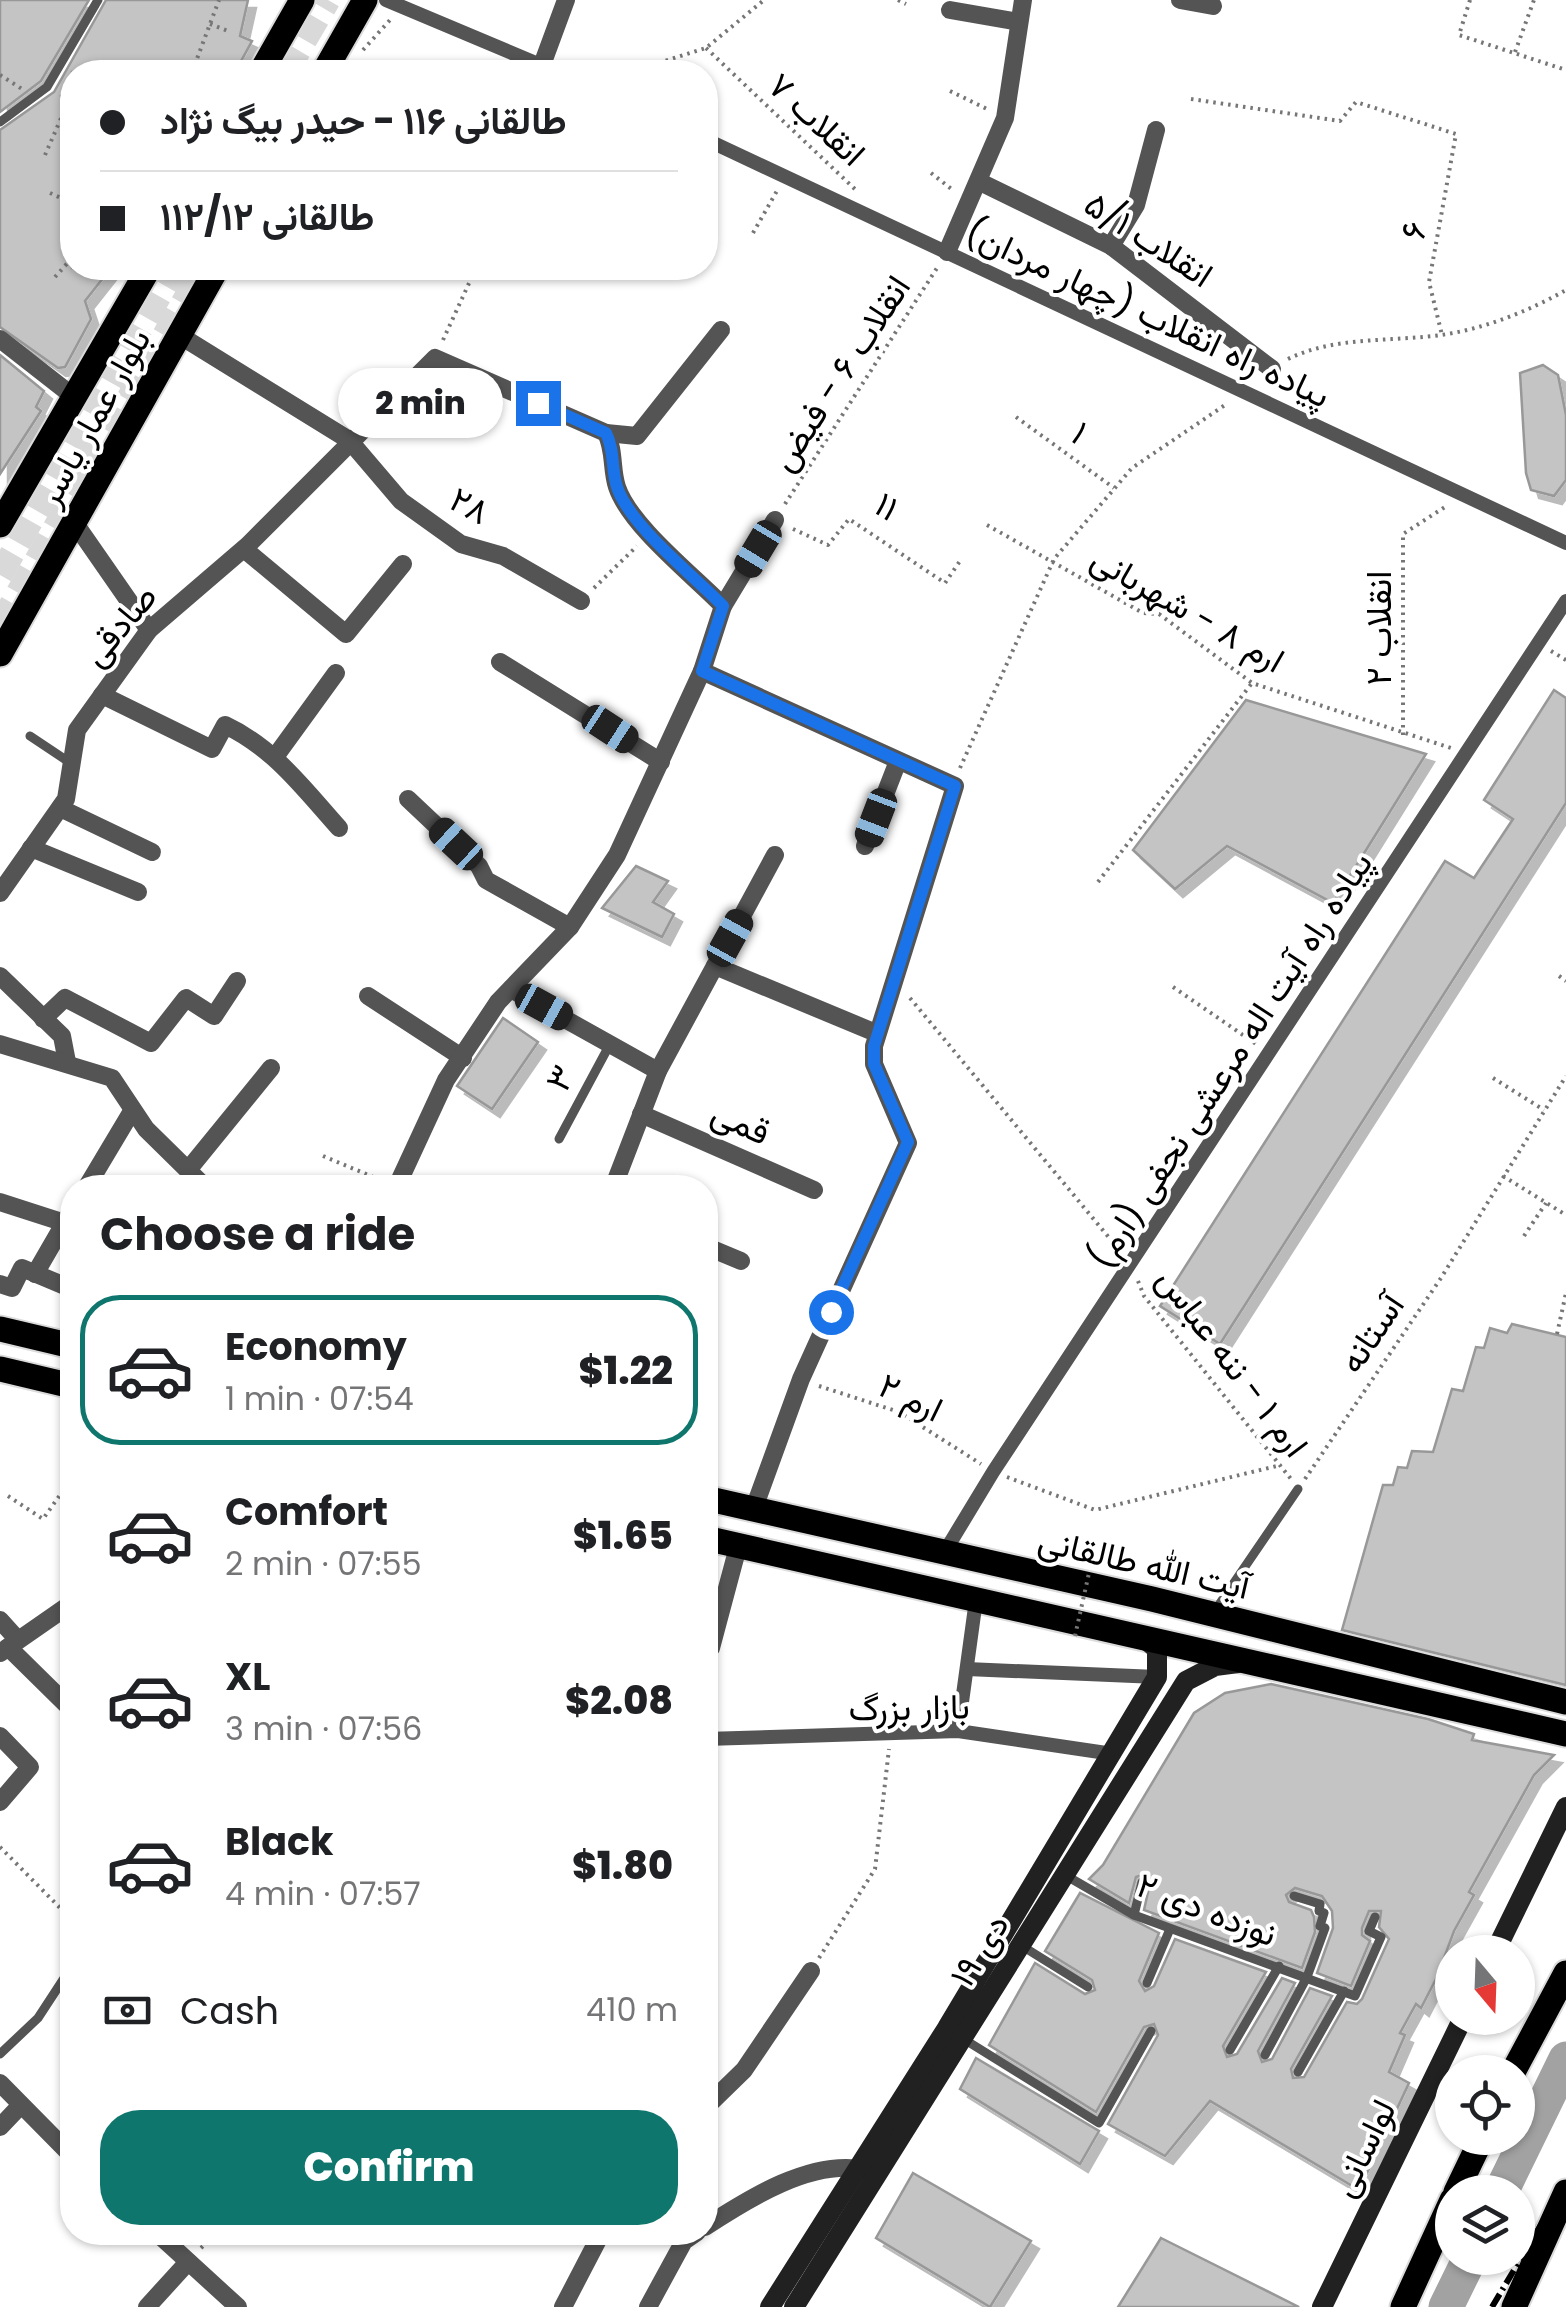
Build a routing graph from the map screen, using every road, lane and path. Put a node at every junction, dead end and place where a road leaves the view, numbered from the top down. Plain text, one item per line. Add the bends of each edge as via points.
1 (98, 0) edge
2 (219, 0) edge
3 (366, 0) edge
4 (386, 0) edge
5 (566, 0) edge
6 (764, 0) edge
7 (898, 0) edge
8 (1024, 0) edge
9 (1180, 0) edge
10 (1470, 0) edge
11 (1534, 0) edge
12 (906, 4) dead end
13 (1213, 6) dead end
14 (292, 7) edge
15 (402, 7) junction
16 (950, 10) dead end
17 (1019, 22) junction
18 (210, 24) junction
19 (228, 31) dead end
20 (706, 48) junction
21 (1514, 53) junction
22 (355, 59) dead end
23 (63, 60) edge
24 (196, 60) edge
25 (267, 60) edge
26 (331, 60) edge
27 (529, 60) edge
28 (552, 60) edge
29 (668, 60) edge
30 (60, 65) edge
31 (1566, 70) edge
32 (0, 76) edge
33 (47, 87) junction
34 (950, 91) dead end
35 (60, 95) edge
36 (34, 96) junction
37 (1191, 99) dead end
38 (1005, 118) junction
39 (60, 120) edge
40 (0, 122) edge
41 (1156, 130) dead end
42 (718, 145) edge
43 (46, 155) dead end
44 (931, 174) dead end
45 (786, 176) junction
46 (980, 182) junction
47 (50, 194) dead end
48 (60, 198) edge
49 (970, 203) junction
50 (894, 227) junction
51 (752, 233) dead end
52 (1111, 246) junction
53 (947, 252) junction
54 (60, 271) edge
55 (55, 277) dead end
56 (141, 280) edge
57 (210, 280) edge
58 (471, 280) edge
59 (1566, 290) edge
60 (722, 330) dead end
61 (179, 335) junction
62 (1442, 335) junction
63 (0, 339) edge
64 (435, 358) junction
65 (1272, 369) joint
66 (1244, 391) junction
67 (74, 397) junction
68 (1016, 418) dead end
69 (606, 433) junction
70 (349, 440) junction
71 (1114, 488) junction
72 (1464, 495) junction
73 (775, 520) junction
74 (74, 522) junction
75 (987, 524) dead end
76 (0, 525) edge
77 (651, 532) junction
78 (1566, 543) edge
79 (244, 549) junction
80 (1054, 560) junction
81 (960, 561) dead end
82 (402, 564) dead end
83 (580, 601) joint
84 (1566, 601) edge
85 (723, 606) junction
86 (149, 630) junction
87 (0, 654) edge
88 (500, 662) dead end
89 (702, 671) junction
90 (336, 673) dead end
91 (1252, 683) junction
92 (102, 695) junction
93 (1403, 735) junction
94 (30, 736) dead end
95 (1470, 752) junction
96 (275, 757) junction
97 (898, 760) junction
98 (69, 762) junction
99 (661, 762) junction
100 (955, 786) junction
101 (408, 799) dead end
102 (60, 808) junction
103 (339, 828) dead end
104 (865, 846) dead end
105 (31, 848) junction
106 (152, 852) dead end
107 (775, 856) dead end
108 (1098, 882) dead end
109 (138, 892) dead end
110 (0, 893) edge
111 (570, 926) junction
112 (715, 966) junction
113 (0, 976) edge
114 (1559, 976) dead end
115 (894, 978) junction
116 (1566, 980) edge
117 (237, 981) dead end
118 (1173, 987) dead end
119 (511, 989) junction
120 (368, 996) dead end
121 (44, 1019) junction
122 (875, 1040) junction
123 (0, 1044) edge
124 (610, 1044) junction
125 (1268, 1052) junction
126 (463, 1058) junction
127 (67, 1062) junction
128 (271, 1068) dead end
129 (658, 1071) junction
130 (1566, 1076) edge
131 (1493, 1078) dead end
132 (1544, 1110) junction
133 (132, 1111) junction
134 (641, 1114) junction
135 (559, 1139) dead end
136 (322, 1156) dead end
137 (188, 1170) junction
138 (94, 1175) edge
139 (193, 1175) edge
140 (369, 1175) edge
141 (403, 1175) edge
142 (617, 1175) edge
143 (1503, 1176) junction
144 (814, 1190) dead end
145 (0, 1202) edge
146 (1546, 1203) junction
147 (60, 1215) edge
148 (1566, 1216) edge
149 (60, 1232) edge
150 (1524, 1236) dead end
151 (718, 1251) edge
152 (741, 1261) dead end
153 (1132, 1265) junction
154 (35, 1274) junction
155 (0, 1284) edge
156 (60, 1284) edge
157 (1566, 1293) edge
158 (0, 1329) edge
159 (1557, 1334) dead end
160 (60, 1343) edge
161 (0, 1369) edge
162 (800, 1379) junction
163 (60, 1383) edge
164 (1280, 1466) junction
165 (993, 1472) junction
166 (1298, 1489) junction
167 (60, 1495) edge
168 (8, 1496) dead end
169 (718, 1502) edge
170 (753, 1511) junction
171 (718, 1542) edge
172 (738, 1547) junction
173 (944, 1553) junction
174 (1090, 1573) dead end
175 (976, 1600) junction
176 (60, 1611) edge
177 (718, 1613) edge
178 (1212, 1614) junction
179 (0, 1620) edge
180 (1075, 1636) dead end
181 (1144, 1638) junction
182 (9, 1647) edge
183 (1244, 1662) junction
184 (967, 1668) junction
185 (1157, 1677) junction
186 (60, 1698) edge
187 (1566, 1702) edge
188 (958, 1732) junction
189 (1566, 1734) edge
190 (0, 1736) edge
191 (890, 1736) junction
192 (718, 1739) edge
193 (1113, 1754) junction
194 (0, 1802) edge
195 (1566, 1807) edge
196 (0, 1847) edge
197 (1046, 1863) junction
198 (1065, 1875) junction
199 (1142, 1882) dead end
200 (1294, 1896) dead end
201 (60, 1908) edge
202 (1134, 1915) junction
203 (1376, 1917) dead end
204 (1170, 1929) junction
205 (1503, 1935) edge
206 (1021, 1946) junction
207 (1279, 1966) junction
208 (812, 1971) joint
209 (1566, 1973) edge
210 (1306, 1977) junction
211 (1147, 1983) dead end
212 (60, 1984) edge
213 (1088, 1987) dead end
214 (1344, 1991) junction
215 (1151, 2031) dead end
216 (955, 2033) junction
217 (1455, 2035) edge
218 (1230, 2050) dead end
219 (0, 2054) edge
220 (1264, 2055) dead end
221 (1522, 2055) edge
222 (1298, 2072) dead end
223 (0, 2083) edge
224 (718, 2095) edge
225 (20, 2106) junction
226 (0, 2127) edge
227 (60, 2144) edge
228 (868, 2171) junction
229 (1566, 2192) edge
230 (718, 2218) edge
231 (1435, 2237) edge
232 (170, 2245) edge
233 (595, 2245) edge
234 (682, 2245) edge
235 (188, 2262) junction
236 (147, 2307) edge
237 (238, 2307) edge
238 (564, 2307) edge
239 (648, 2307) edge
240 (770, 2307) edge
241 (794, 2307) edge
242 (1322, 2307) edge
243 (1403, 2307) edge
244 (1514, 2307) edge

1 - 23 lane
2 - 18 path
3 - 26 main road
4 - 15 street
5 - 28 street
6 - 20 path
7 - 12 path
8 - 17 street
9 - 13 street
10 - 21 path via 1459,35
11 - 21 path
14 - 25 main road
15 - 22 path
15 - 27 street
16 - 17 street
17 - 38 street
18 - 19 path
18 - 24 path
20 - 29 path
20 - 50 path, انقلاب ۷
21 - 31 path
30 - 33 lane
32 - 36 path
33 - 35 path
33 - 36 lane
34 - 38 path
36 - 40 lane
37 - 62 path, ۶ via 1340,121 1356,102 1456,134 1429,282
38 - 46 street
39 - 43 path
41 - 52 street via 1136,206
42 - 45 street, پیاده راه انقلاب (چهار مردان)
44 - 49 path
45 - 50 street, پیاده راه انقلاب (چهار مردان)
45 - 51 path
46 - 49 street
46 - 52 street, انقلاب ۵/۱
47 - 48 path
49 - 53 street
50 - 53 street, پیاده راه انقلاب (چهار مردان)
52 - 65 street, انقلاب ۵/۱
53 - 66 street, پیاده راه انقلاب (چهار مردان)
53 - 73 path, انقلاب ۶ - فیض
54 - 55 path
56 - 67 main road, بلوار عمار یاسر
57 - 61 main road, بلوار عمار یاسر
58 - 64 path
59 - 62 path via 1539,306
60 - 69 street via 637,436
61 - 70 street, ۲۸
61 - 74 main road, بلوار عمار یاسر
62 - 65 path via 1314,346
63 - 67 street
64 - 69 street
64 - 70 street, صادقی
66 - 71 path via 1132,468
66 - 72 street, پیاده راه انقلاب (چهار مردان)
67 - 76 main road, بلوار عمار یاسر
68 - 71 path, ۱
69 - 77 street via 616,486
70 - 79 street, صادقی
70 - 83 street, ۲۸ via 400,501 461,544 502,556
71 - 80 path
72 - 78 street, پیاده راه انقلاب (چهار مردان)
72 - 93 path, انقلاب ۲ via 1403,534
73 - 81 path, ۱۱ via 828,545 848,518 945,583
73 - 85 street
74 - 86 street
74 - 87 main road, بلوار عمار یاسر
75 - 80 path
77 - 83 path
77 - 85 street
79 - 82 street via 346,634
79 - 86 street, صادقی
80 - 91 path, ارم ۸ - شهربانی via 1143,613 1159,614
80 - 100 path
84 - 95 street, پیاده راه آیت اله مرعشی نجفی (ارم)
85 - 89 street
86 - 92 street, صادقی
88 - 99 street
89 - 97 street
89 - 99 street
90 - 96 street
91 - 93 path, ارم ۸ - شهربانی
91 - 108 path
92 - 96 street via 212,749 225,725
92 - 98 street, صادقی via 77,730
93 - 95 path, ارم ۸ - شهربانی
94 - 98 lane
95 - 125 street, پیاده راه آیت اله مرعشی نجفی (ارم)
96 - 103 street
97 - 100 street
97 - 104 street
98 - 102 street, صادقی
99 - 111 street via 617,855
100 - 115 street
101 - 111 street via 486,880
102 - 105 street, صادقی
102 - 106 street
105 - 109 street
105 - 110 street, صادقی
107 - 112 street
111 - 119 street
112 - 122 street
112 - 129 street
113 - 121 street
114 - 116 path
115 - 122 street
115 - 153 path, ارم ۱ - ننه عباس
117 - 121 street via 214,1016 186,998 150,1043 64,998
118 - 125 path
119 - 124 street
119 - 126 street
120 - 126 street
121 - 127 street via 62,1036
122 - 162 street via 874,1064 908,1142
123 - 127 street
124 - 129 street
124 - 135 lane, ۳
125 - 153 street, پیاده راه آیت اله مرعشی نجفی (ارم)
126 - 141 street via 446,1080
127 - 133 street via 112,1078
128 - 137 street
129 - 134 street
130 - 132 path, آستانه
131 - 132 path
132 - 143 path, آستانه
133 - 137 street
133 - 138 street
134 - 142 street
134 - 144 street, قمی
136 - 140 path
137 - 139 street
143 - 146 path
143 - 166 path, آستانه
145 - 147 street
146 - 148 path
146 - 150 path
149 - 154 street
151 - 152 street
153 - 164 path, ارم ۱ - ننه عباس via 1144,1296
153 - 165 street, پیاده راه آیت اله مرعشی نجفی (ارم)
154 - 155 street via 22,1268 12,1288
154 - 156 street
157 - 159 path
158 - 160 main road
161 - 163 main road
162 - 165 path, ارم ۲ via 900,1412
162 - 170 street
164 - 165 path, ارم ۲ via 1095,1510
164 - 166 path, ارم ۱ - ننه عباس
165 - 173 street, پیاده راه آیت اله مرعشی نجفی (ارم)
166 - 178 lane
167 - 168 path via 43,1519
169 - 170 main road, آیت الله طالقانی
170 - 173 main road, آیت الله طالقانی
171 - 172 main road, آیت الله طالقانی
172 - 175 main road, آیت الله طالقانی
172 - 177 street
173 - 178 main road, آیت الله طالقانی
174 - 180 path, bridge
175 - 181 main road, آیت الله طالقانی
175 - 184 street
176 - 182 street
178 - 187 main road, آیت الله طالقانی
179 - 182 street
181 - 183 main road, آیت الله طالقانی
181 - 185 main road via 1157,1649
182 - 186 street
183 - 189 main road, آیت الله طالقانی
183 - 198 main road, ۱۹ دی via 1215,1666 1186,1682
184 - 185 street
184 - 188 street
185 - 193 main road, ۱۹ دی
188 - 191 street, بازار بزرگ
188 - 193 street, بازار بزرگ
190 - 194 street via 30,1767
191 - 192 street, بازار بزرگ
191 - 208 path via 875,1868
193 - 197 main road, ۱۹ دی
195 - 205 main road
196 - 201 path
197 - 198 lane, نوزده دی ۲
197 - 216 main road, ۱۹ دی
198 - 202 lane, نوزده دی ۲
198 - 206 main road, ۱۹ دی
199 - 202 lane
200 - 210 lane via 1320,1904 1324,1913 1325,1928
202 - 204 lane, نوزده دی ۲
203 - 214 lane, نوزده دی ۲ via 1369,1931 1381,1937 1355,1996
204 - 207 lane, نوزده دی ۲
204 - 211 lane
206 - 213 lane
206 - 216 main road, ۱۹ دی
207 - 210 lane, نوزده دی ۲
207 - 218 lane
208 - 224 street via 744,2070
209 - 221 main road
210 - 214 lane, نوزده دی ۲
210 - 220 lane
212 - 219 lane via 38,2018
214 - 222 lane
215 - 216 lane via 1099,2123
216 - 228 main road, ۱۹ دی
217 - 242 main road, لواسانی
223 - 225 street
225 - 226 street
225 - 227 street
228 - 230 street via 818,2170
228 - 240 main road, ۱۹ دی
228 - 241 main road, ۱۹ دی
229 - 244 main road
231 - 243 main road
232 - 235 street
233 - 238 street
234 - 239 street
235 - 236 street
235 - 237 street

